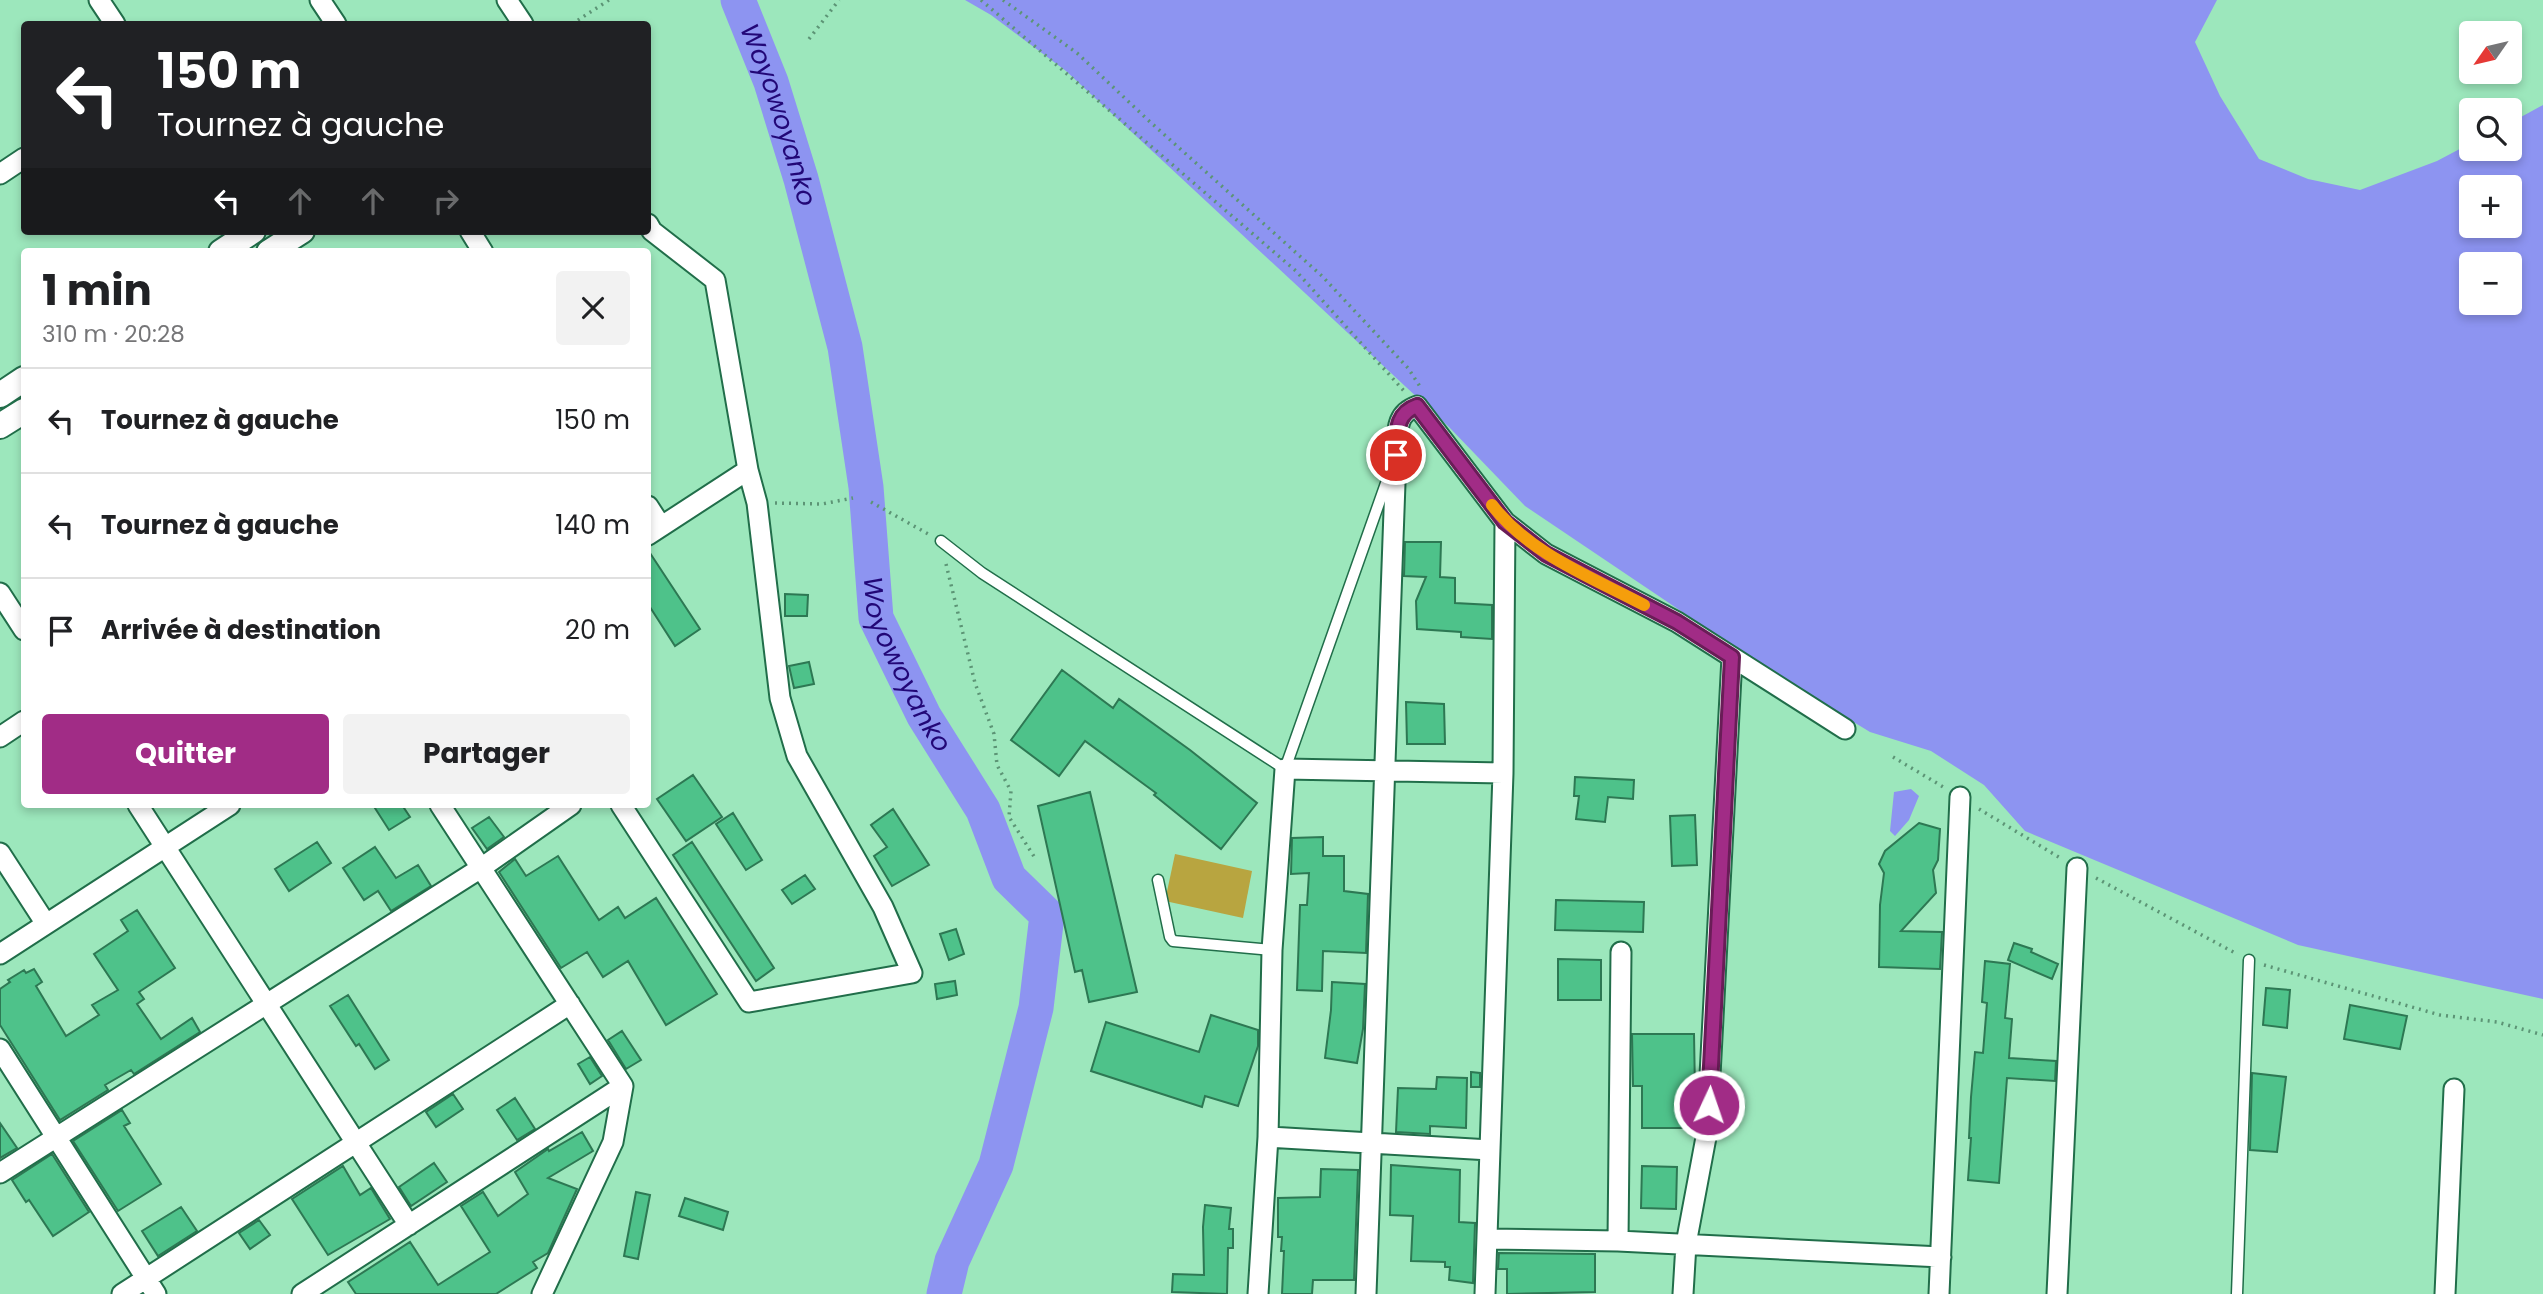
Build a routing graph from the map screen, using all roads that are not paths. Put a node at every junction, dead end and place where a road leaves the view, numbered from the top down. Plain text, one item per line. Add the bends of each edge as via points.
1 (99, 0) edge
2 (320, 0) edge
3 (507, 0) edge
4 (113, 21) edge
5 (334, 21) edge
6 (521, 21) edge
7 (21, 160) edge
8 (0, 174) edge
9 (651, 229) edge
10 (296, 235) edge
11 (254, 237) edge
12 (230, 248) edge
13 (275, 248) edge
14 (21, 382) edge
15 (0, 395) edge
16 (21, 413) edge
17 (0, 426) edge
18 (1396, 455) junction
19 (748, 470) junction
20 (1505, 522) junction
21 (654, 530) edge
22 (941, 541) road end
23 (0, 593) edge
24 (21, 625) edge
25 (1732, 657) junction
26 (21, 723) edge
27 (1845, 729) dead end
28 (0, 737) edge
29 (1285, 769) junction
30 (1384, 771) junction
31 (1503, 773) junction
32 (1960, 797) road end
33 (140, 808) edge
34 (225, 808) edge
35 (442, 808) edge
36 (567, 808) edge
37 (623, 808) edge
38 (165, 847) junction
39 (0, 853) edge
40 (481, 868) junction
41 (2077, 868) road end
42 (1158, 880) dead end
43 (46, 924) junction
44 (1272, 950) junction
45 (1621, 953) dead end
46 (0, 954) edge
47 (2249, 960) road end
48 (570, 1004) junction
49 (267, 1005) junction
50 (0, 1049) edge
51 (623, 1086) junction
52 (2454, 1089) dead end
53 (56, 1137) junction
54 (1268, 1137) junction
55 (356, 1143) junction
56 (1371, 1143) junction
57 (1490, 1150) junction
58 (0, 1173) edge
59 (409, 1225) junction
60 (1487, 1239) junction
61 (1618, 1241) junction
62 (1686, 1244) junction
63 (1941, 1257) junction
64 (151, 1286) edge
65 (122, 1294) edge
66 (302, 1294) edge
67 (542, 1294) edge
68 (1258, 1294) edge
69 (1366, 1294) edge
70 (1485, 1294) edge
71 (1683, 1294) edge
72 (1939, 1294) edge
73 (2057, 1294) edge
74 (2237, 1294) edge
75 (2445, 1294) edge

1 - 4 street
2 - 5 street
3 - 6 street
7 - 8 street
9 - 19 street via 715,281
10 - 13 street
11 - 12 street
14 - 15 street
16 - 17 street
18 - 20 street via 1400,418 1417,406
18 - 29 lane
18 - 30 street
19 - 21 street
19 - 37 street via 757,503 780,698 797,756 883,907 912,973 749,1002
20 - 25 street via 1546,554 1677,622
20 - 31 street
22 - 29 lane via 982,573
23 - 24 street
25 - 27 street
25 - 62 street via 1707,1132
26 - 28 street
29 - 30 street
29 - 44 street
30 - 31 street
30 - 56 street
31 - 57 street
32 - 63 street
33 - 38 street
34 - 38 street
35 - 40 street
36 - 40 street
38 - 43 street
38 - 49 street
39 - 43 street
40 - 48 street
40 - 49 street
41 - 73 street
42 - 44 lane via 1173,941
43 - 46 street
44 - 54 street
45 - 61 street
47 - 74 lane
48 - 51 street
48 - 55 street
49 - 53 street
49 - 55 street
50 - 53 street
51 - 59 street
51 - 67 street via 613,1142
52 - 75 street
53 - 58 street
53 - 64 street
54 - 56 street
54 - 68 street
55 - 59 street
55 - 64 street
56 - 57 street
56 - 69 street
57 - 60 street
59 - 66 street
60 - 61 street
60 - 70 street
61 - 62 street
62 - 63 street
62 - 71 street
63 - 72 street
64 - 65 street

